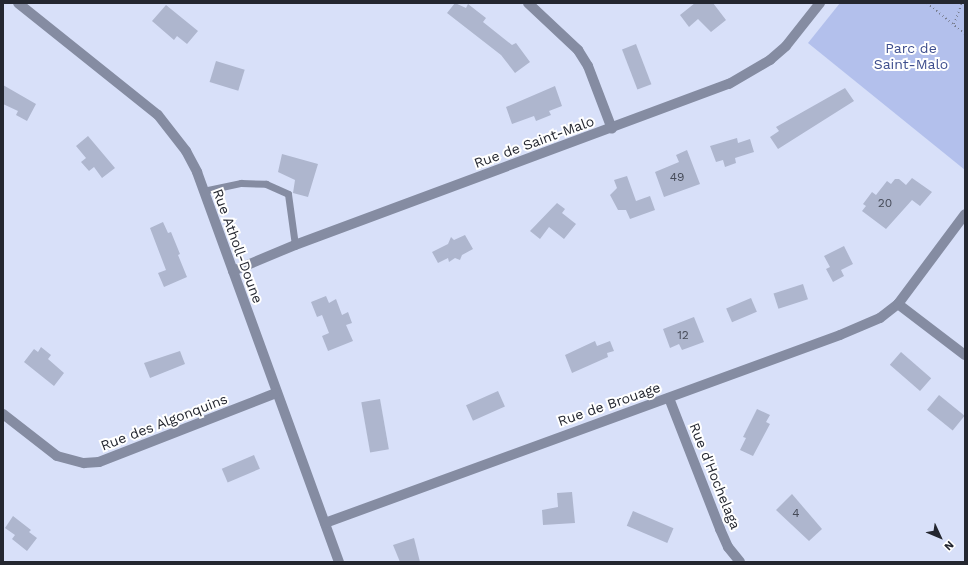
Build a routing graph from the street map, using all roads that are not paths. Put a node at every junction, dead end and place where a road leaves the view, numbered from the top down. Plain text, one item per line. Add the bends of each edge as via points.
1 (18, 3) edge
2 (528, 3) edge
3 (820, 3) edge
4 (612, 129) junction
5 (204, 191) junction
6 (965, 214) edge
7 (295, 245) junction
8 (233, 271) junction
9 (898, 304) junction
10 (965, 355) edge
11 (276, 393) junction
12 (669, 398) junction
13 (3, 414) edge
14 (325, 523) junction
15 (340, 562) edge
16 (740, 562) edge

1 - 5 street, Rue Atholl-Doune via 158,116 186,151
2 - 4 street via 578,50 588,66
3 - 4 street, Rue de Saint-Malo via 786,46 753,72 729,84
4 - 7 street, Rue de Saint-Malo
5 - 7 lane via 241,183 266,184 288,194
5 - 8 street, Rue Atholl-Doune
6 - 9 street, Rue de Brouage
7 - 8 street, Rue de Saint-Malo
8 - 11 street, Rue Atholl-Doune
9 - 10 street
9 - 12 street, Rue de Brouage via 880,318 840,335
11 - 13 street, Rue des Algonquins via 99,462 84,463 57,456
11 - 14 street, Rue Atholl-Doune
12 - 14 street, Rue de Brouage
12 - 16 street, Rue d'Hochelaga via 720,529 728,547
14 - 15 street, Rue Atholl-Doune

